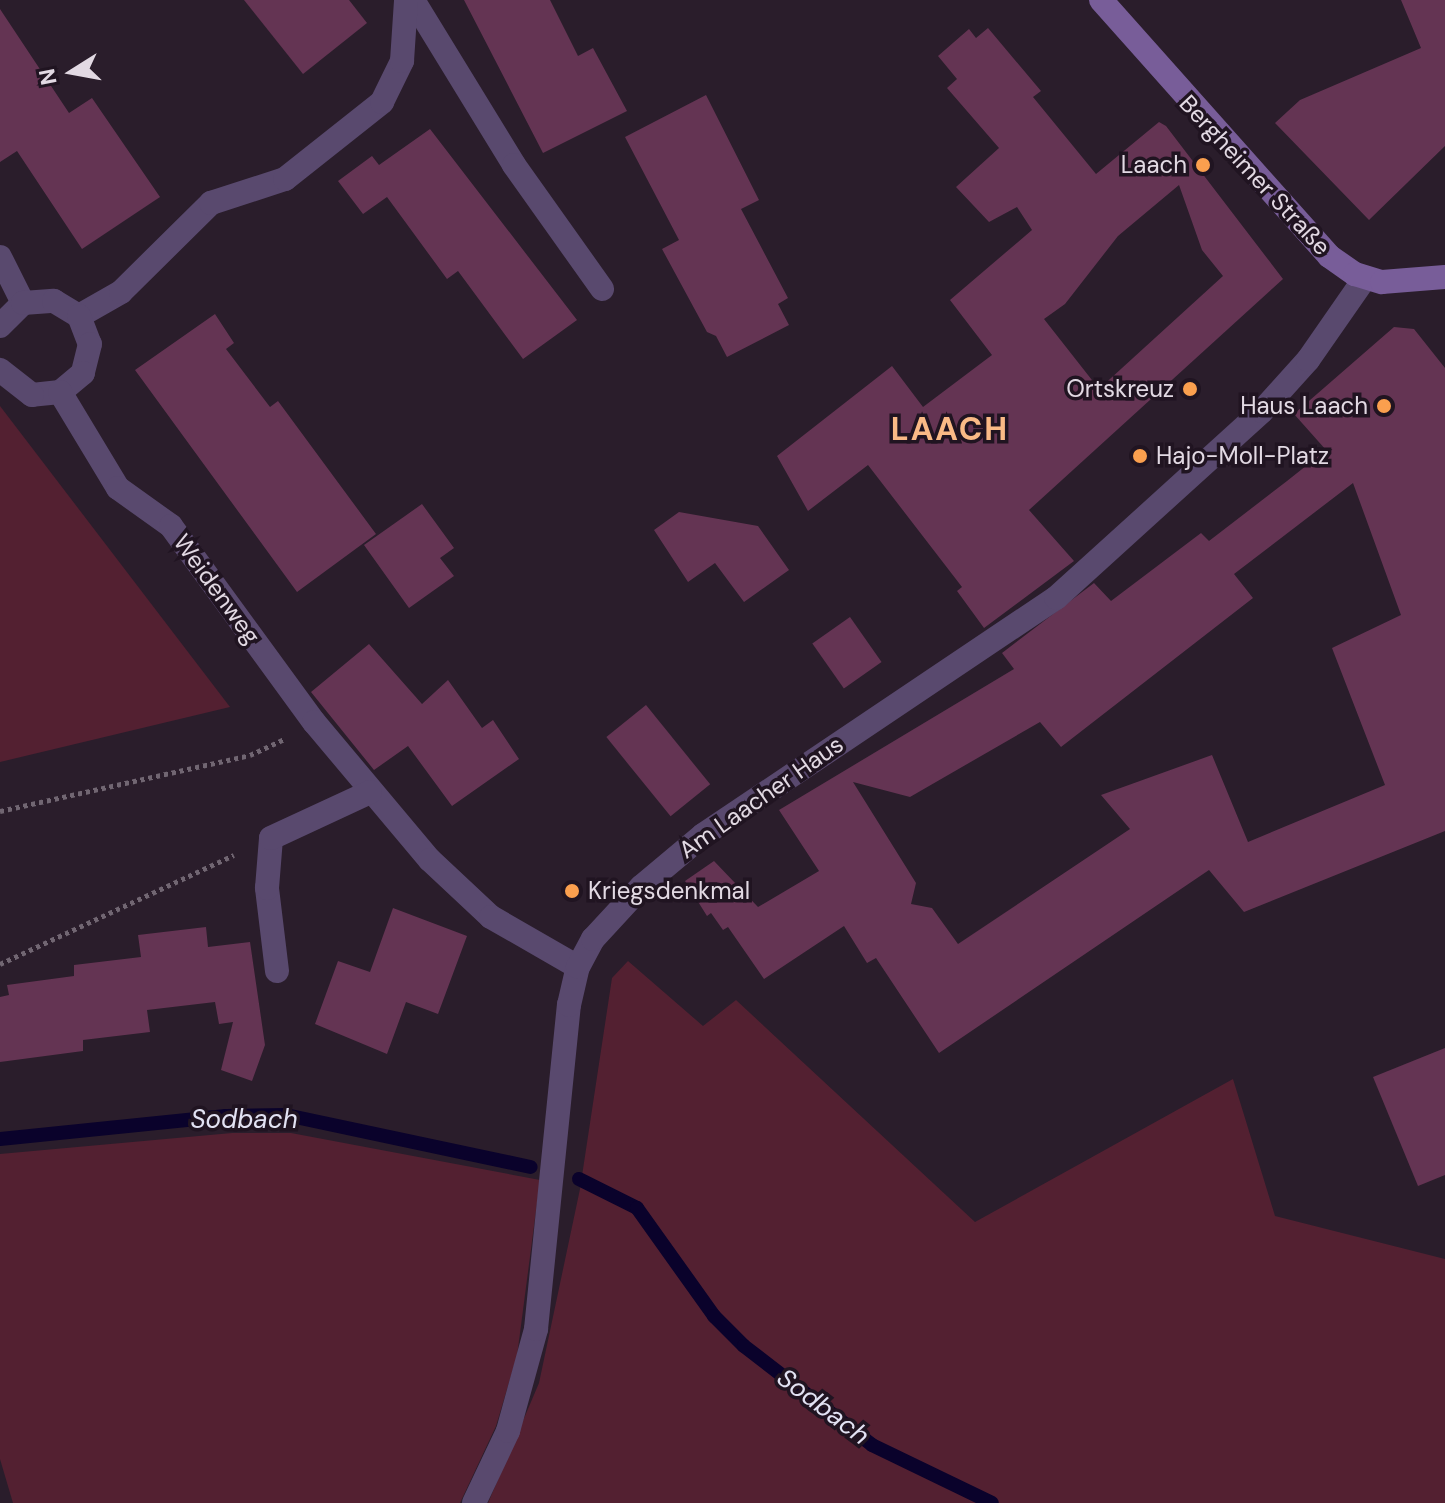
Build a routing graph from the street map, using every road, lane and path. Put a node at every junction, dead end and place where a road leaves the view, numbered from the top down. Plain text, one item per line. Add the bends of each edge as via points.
1 (406, 0) edge
2 (413, 0) edge
3 (1101, 0) edge
4 (0, 257) edge
5 (1445, 277) edge
6 (1365, 278) junction
7 (602, 289) dead end
8 (23, 303) junction
9 (79, 316) junction
10 (0, 326) edge
11 (0, 370) edge
12 (60, 392) junction
13 (314, 722) junction
14 (370, 792) junction
15 (0, 811) edge
16 (271, 838) junction
17 (0, 964) edge
18 (578, 967) junction
19 (277, 971) dead end
20 (474, 1503) edge

1 - 9 street via 402,61 382,102 285,179 211,203 121,292
2 - 7 street via 514,165
3 - 6 street, Bergheimer Straße via 1290,218 1329,256
4 - 8 street
5 - 6 street, Bergheimer Straße via 1402,283
6 - 18 street, Am Laacher Haus via 1308,360 1262,411 1056,598 703,835 609,920
8 - 9 street via 54,301
8 - 10 street
9 - 12 street via 87,329 89,359 83,373
11 - 12 street via 32,395
12 - 13 street, Weidenweg via 107,473 171,526
13 - 14 street, Weidenweg
13 - 15 path via 250,755
14 - 16 street
14 - 18 street, Weidenweg via 464,896
16 - 17 path
16 - 19 street via 267,888
18 - 20 street, Am Laacher Haus via 566,1026 536,1329 508,1431

